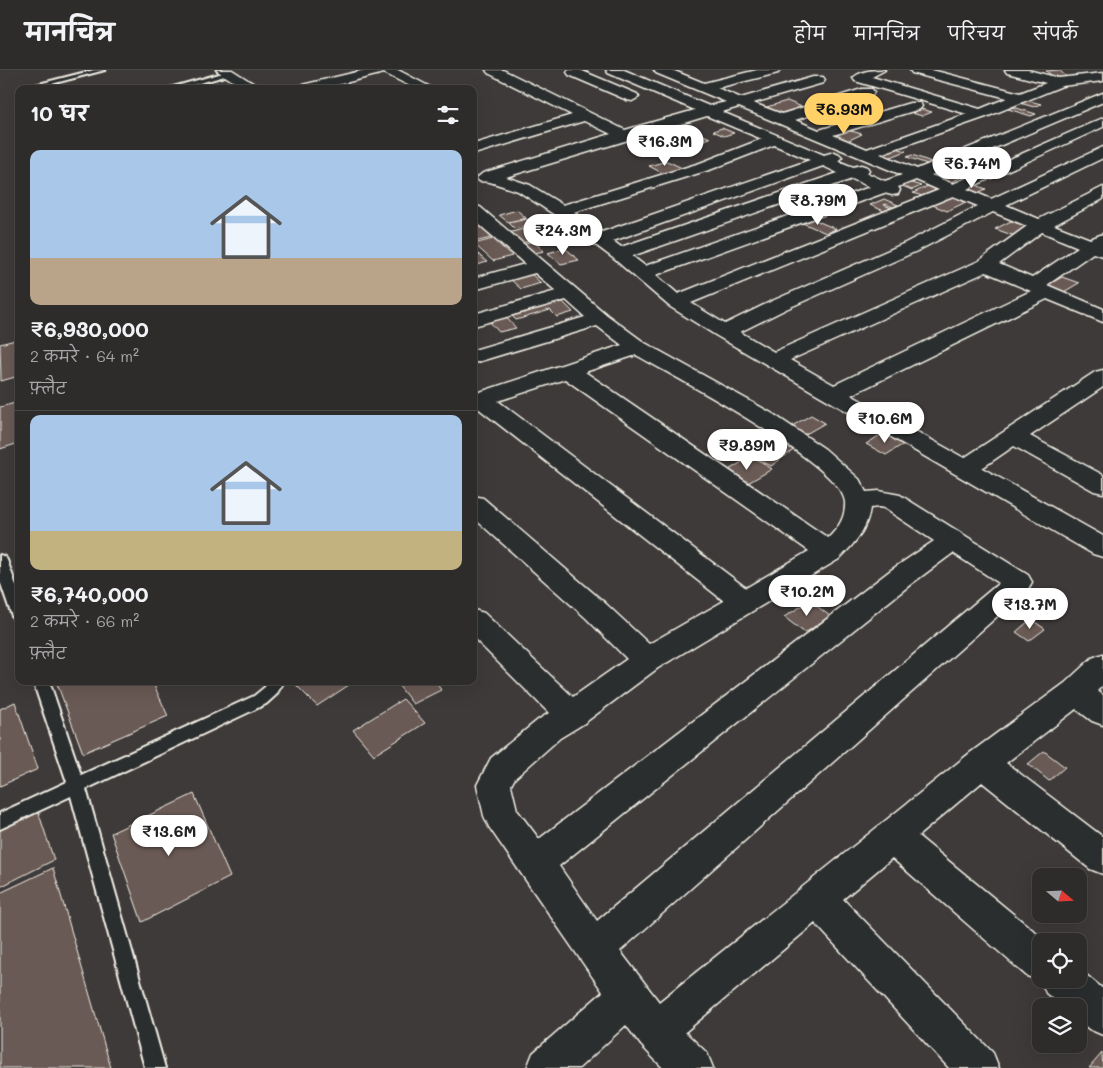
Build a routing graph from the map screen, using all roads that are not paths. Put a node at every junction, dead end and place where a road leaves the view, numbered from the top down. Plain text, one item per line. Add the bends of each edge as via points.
1 (102, 70) edge
2 (381, 70) edge
3 (388, 70) edge
4 (518, 70) edge
5 (613, 70) edge
6 (663, 70) edge
7 (773, 70) edge
8 (878, 70) edge
9 (918, 70) edge
10 (956, 70) edge
11 (1012, 70) edge
12 (1042, 70) edge
13 (227, 72) edge
14 (497, 72) edge
15 (574, 72) dead end
16 (1101, 73) edge
17 (818, 80) dead end
18 (1057, 81) junction
19 (39, 85) edge
20 (183, 85) edge
21 (249, 85) edge
22 (319, 85) edge
23 (419, 85) edge
24 (704, 87) junction
25 (937, 87) dead end
26 (1033, 91) junction
27 (867, 92) dead end
28 (1019, 97) junction
29 (1103, 97) edge
30 (643, 102) dead end
31 (740, 103) junction
32 (561, 104) junction
33 (1000, 105) junction
34 (915, 106) dead end
35 (1083, 106) junction
36 (544, 109) dead end
37 (661, 111) dead end
38 (710, 111) junction
39 (981, 114) junction
40 (584, 116) junction
41 (782, 119) junction
42 (678, 120) junction
43 (1103, 121) edge
44 (624, 135) junction
45 (817, 135) junction
46 (776, 139) junction
47 (477, 147) edge
48 (860, 152) junction
49 (1103, 152) edge
50 (824, 161) junction
51 (884, 162) junction
52 (851, 173) junction
53 (916, 175) junction
54 (481, 179) edge
55 (884, 187) junction
56 (952, 189) junction
57 (1103, 192) edge
58 (924, 203) junction
59 (991, 206) junction
60 (561, 211) junction
61 (477, 214) edge
62 (1040, 226) junction
63 (600, 239) junction
64 (1098, 245) edge
65 (620, 254) junction
66 (986, 265) junction
67 (539, 266) junction
68 (642, 274) junction
69 (477, 283) edge
70 (1040, 288) junction
71 (570, 293) junction
72 (676, 302) junction
73 (1101, 313) edge
74 (477, 319) edge
75 (600, 319) junction
76 (724, 332) junction
77 (638, 347) junction
78 (477, 356) edge
79 (773, 360) junction
80 (566, 370) junction
81 (1103, 377) edge
82 (834, 394) junction
83 (478, 400) edge
84 (1012, 436) junction
85 (964, 468) junction
86 (1103, 485) edge
87 (858, 501) junction
88 (477, 507) edge
89 (952, 541) junction
90 (1103, 548) edge
91 (828, 552) junction
92 (0, 560) edge
93 (744, 602) junction
94 (15, 604) edge
95 (477, 624) edge
96 (647, 660) junction
97 (1103, 666) edge
98 (42, 685) edge
99 (274, 685) edge
100 (1089, 702) edge
101 (572, 715) junction
102 (982, 762) junction
103 (76, 785) junction
104 (0, 821) edge
105 (892, 836) junction
106 (1103, 858) edge
107 (536, 863) junction
108 (817, 898) junction
109 (594, 949) junction
110 (1032, 954) edge
111 (1071, 988) edge
112 (629, 996) junction
113 (1103, 1015) edge
114 (655, 1031) junction
115 (156, 1068) edge
116 (548, 1068) edge
117 (692, 1068) edge
118 (978, 1068) edge

1 - 19 lane
2 - 22 street
3 - 23 street
4 - 14 street
5 - 38 street
6 - 24 street
7 - 24 street
8 - 39 street via 860,78
9 - 28 street
10 - 26 street
11 - 18 street
12 - 18 street
13 - 20 lane
13 - 21 street
14 - 32 street
15 - 30 street
16 - 18 street
17 - 31 street
18 - 26 street
24 - 31 street
25 - 33 street
26 - 28 street
27 - 41 street
28 - 33 street
29 - 35 street
31 - 38 street
31 - 41 street
32 - 36 street
32 - 40 street
33 - 39 street
34 - 45 street
35 - 43 street
35 - 53 street
37 - 42 street
38 - 42 street
38 - 46 street
39 - 48 street
40 - 44 street
40 - 47 street
41 - 45 street
42 - 44 street
43 - 56 street
44 - 54 street
45 - 48 street
46 - 50 street
46 - 60 street via 706,166
48 - 50 street
48 - 51 street
49 - 59 street
50 - 52 street
50 - 63 street
51 - 52 street
51 - 53 street
52 - 55 street
52 - 65 street
53 - 55 street
53 - 56 street
54 - 60 street via 524,188
55 - 58 street
55 - 68 street
56 - 58 street
56 - 59 street
57 - 62 street
58 - 72 street
59 - 62 street
59 - 76 street via 911,247
60 - 63 street
61 - 67 street
62 - 64 street
62 - 66 street
63 - 65 street
64 - 70 street
65 - 68 street
66 - 70 street
66 - 79 street
67 - 69 street
67 - 71 street
68 - 72 street
70 - 73 street
70 - 82 street
71 - 74 street
71 - 75 street
72 - 76 street
75 - 77 street
75 - 78 street
76 - 79 street
77 - 80 street
77 - 87 street via 765,419 809,449 850,485
79 - 82 street
80 - 83 street
80 - 91 street
81 - 84 street
82 - 85 street
83 - 93 street
84 - 85 street
84 - 86 street
85 - 90 street
87 - 89 street via 891,501
87 - 91 street via 855,521 845,537
88 - 96 street
89 - 107 street via 901,577
89 - 109 street via 1018,582
91 - 93 street
92 - 94 lane
93 - 96 street
95 - 101 street
96 - 101 street
97 - 100 street
98 - 103 lane
99 - 103 lane via 260,700
100 - 102 street
101 - 107 street via 548,729 523,750 503,768 494,785 501,816
102 - 105 street
102 - 106 street
103 - 104 lane
103 - 115 lane
105 - 108 street
105 - 110 street
107 - 109 street
108 - 114 street
108 - 118 street
109 - 112 street
111 - 113 street
112 - 114 street
112 - 116 street
114 - 117 street

